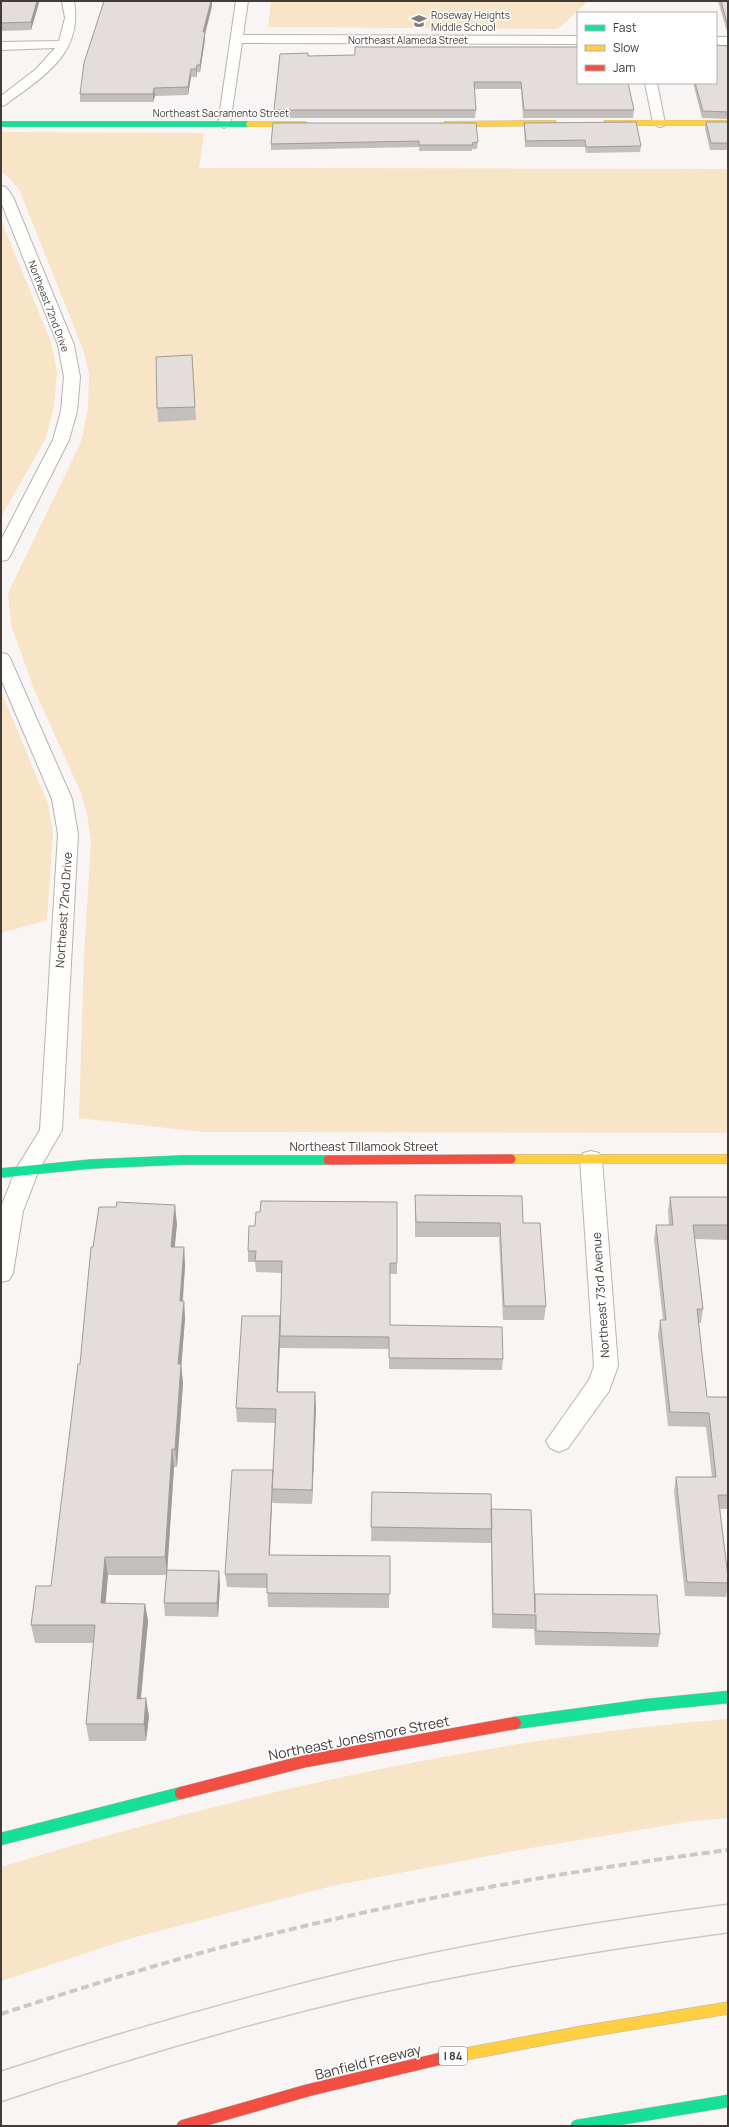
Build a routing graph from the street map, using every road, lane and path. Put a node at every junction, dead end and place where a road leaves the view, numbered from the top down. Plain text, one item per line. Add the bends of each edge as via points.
1 (68, 1) edge
2 (242, 1) edge
3 (237, 39) junction
4 (577, 40) edge
5 (717, 41) edge
6 (728, 41) edge
7 (65, 44) junction
8 (1, 46) edge
9 (651, 84) edge
10 (1, 102) edge
11 (567, 123) edge
12 (599, 123) edge
13 (659, 123) junction
14 (728, 123) edge
15 (1, 124) edge
16 (224, 124) junction
17 (313, 124) edge
18 (440, 124) edge
19 (1, 190) edge
20 (1, 556) edge
21 (1, 658) edge
22 (591, 1158) junction
23 (728, 1159) edge
24 (28, 1170) junction
25 (1, 1173) edge
26 (1, 1273) edge
27 (559, 1441) dead end
28 (728, 1697) edge
29 (1, 1839) edge
30 (728, 2008) edge
31 (728, 2101) edge
32 (183, 2126) edge
33 (577, 2126) edge

1 - 7 street via 72,11 72,22
2 - 3 street
3 - 4 street, Northeast Alameda Street
3 - 16 street
5 - 6 street
7 - 8 street
7 - 10 street via 50,64
9 - 13 street
11 - 18 main road
12 - 13 main road
13 - 14 main road
15 - 16 main road, Northeast Sacramento Street
16 - 17 main road, Northeast Sacramento Street
19 - 20 street, Northeast 72nd Drive via 66,345 72,376 69,410 60,440
21 - 24 street, Northeast 72nd Drive via 62,798 68,834 51,1130
22 - 23 main road, Northeast Tillamook Street
22 - 24 main road, Northeast Tillamook Street via 196,1160 91,1164
22 - 27 street, Northeast 73rd Avenue via 606,1366 600,1384
24 - 25 main road, Northeast Tillamook Street
24 - 26 street, Northeast 72nd Drive via 10,1211
28 - 29 main road, Northeast Jonesmore Street via 508,1724 314,1759
30 - 32 main road, Banfield Freeway / I 84 via 592,2029 436,2060 273,2099
31 - 33 main road

